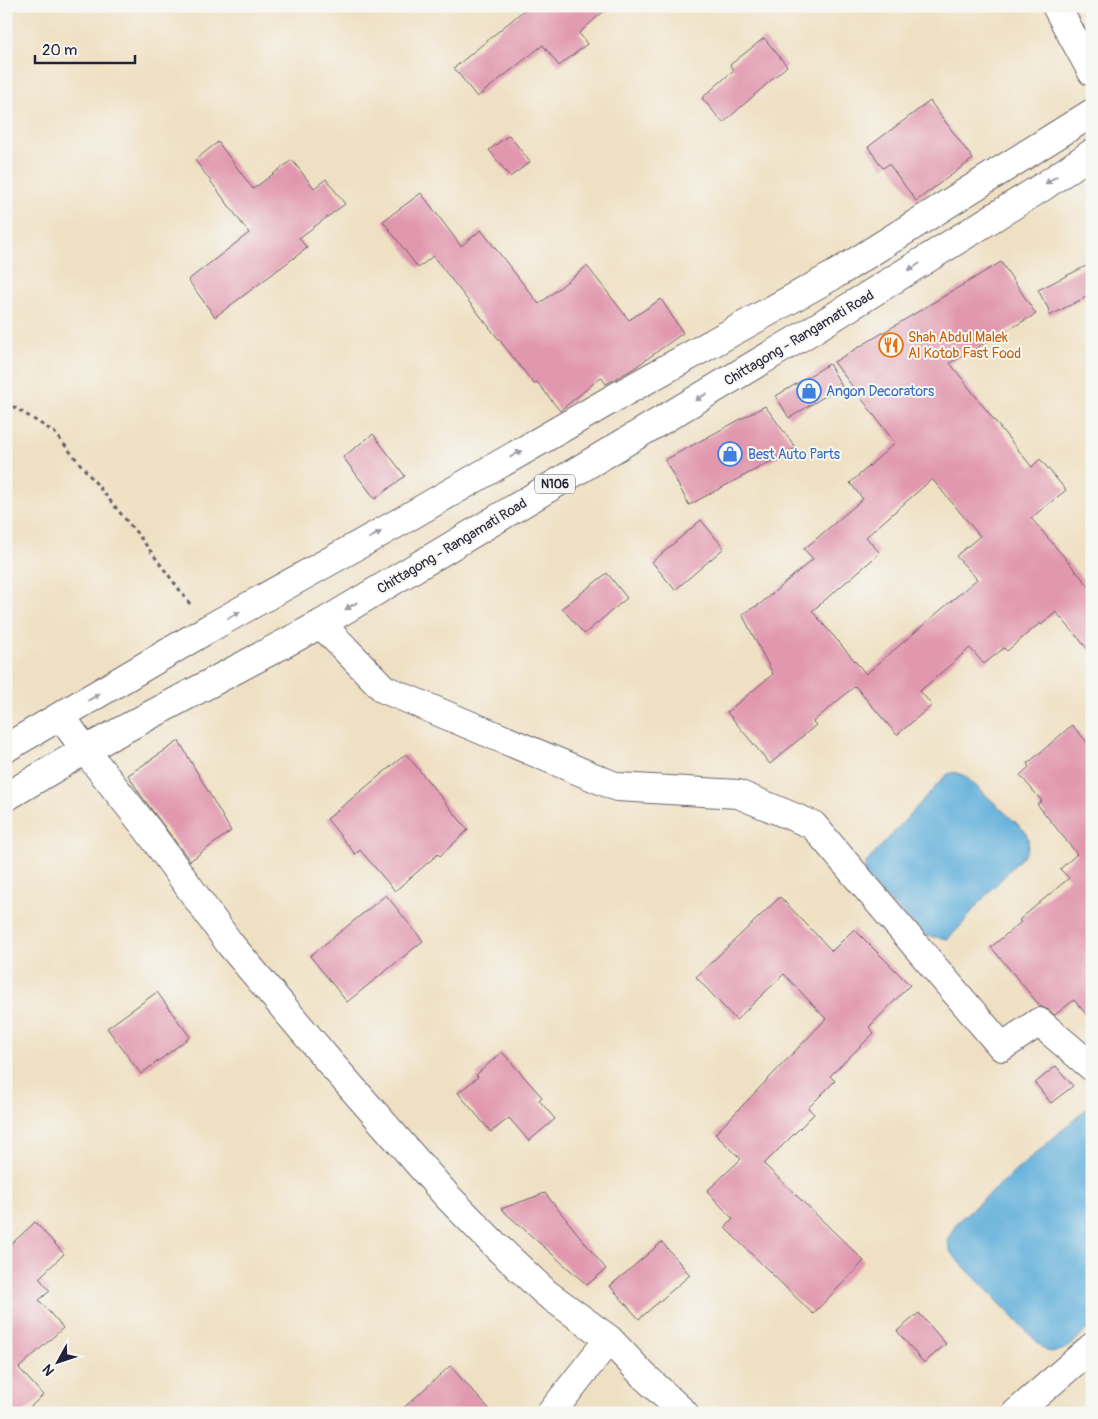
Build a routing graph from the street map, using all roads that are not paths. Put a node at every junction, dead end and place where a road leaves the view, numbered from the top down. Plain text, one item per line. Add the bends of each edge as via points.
1 (1056, 6) edge
2 (1092, 72) edge
3 (1092, 113) edge
4 (1092, 153) edge
5 (321, 624) junction
6 (61, 716) junction
7 (6, 748) edge
8 (85, 750) junction
9 (6, 796) edge
10 (1092, 1068) edge
11 (609, 1339) junction
12 (1092, 1347) edge
13 (551, 1413) edge
14 (684, 1413) edge
15 (1016, 1413) edge

1 - 2 main road
6 -> 3 main road via 208,629 836,274
4 -> 5 main road, Chittagong - Rangamati Road / N106 via 806,334
5 - 8 main road, Chittagong - Rangamati Road / N106
5 - 10 main road via 384,689 617,787 738,794 813,825 1002,1047 1039,1022
6 - 7 main road
6 - 8 main road
8 - 9 main road, Chittagong - Rangamati Road / N106
8 - 11 main road via 148,830 230,944 447,1196 546,1292
11 - 13 main road
11 - 14 main road
12 - 15 main road

